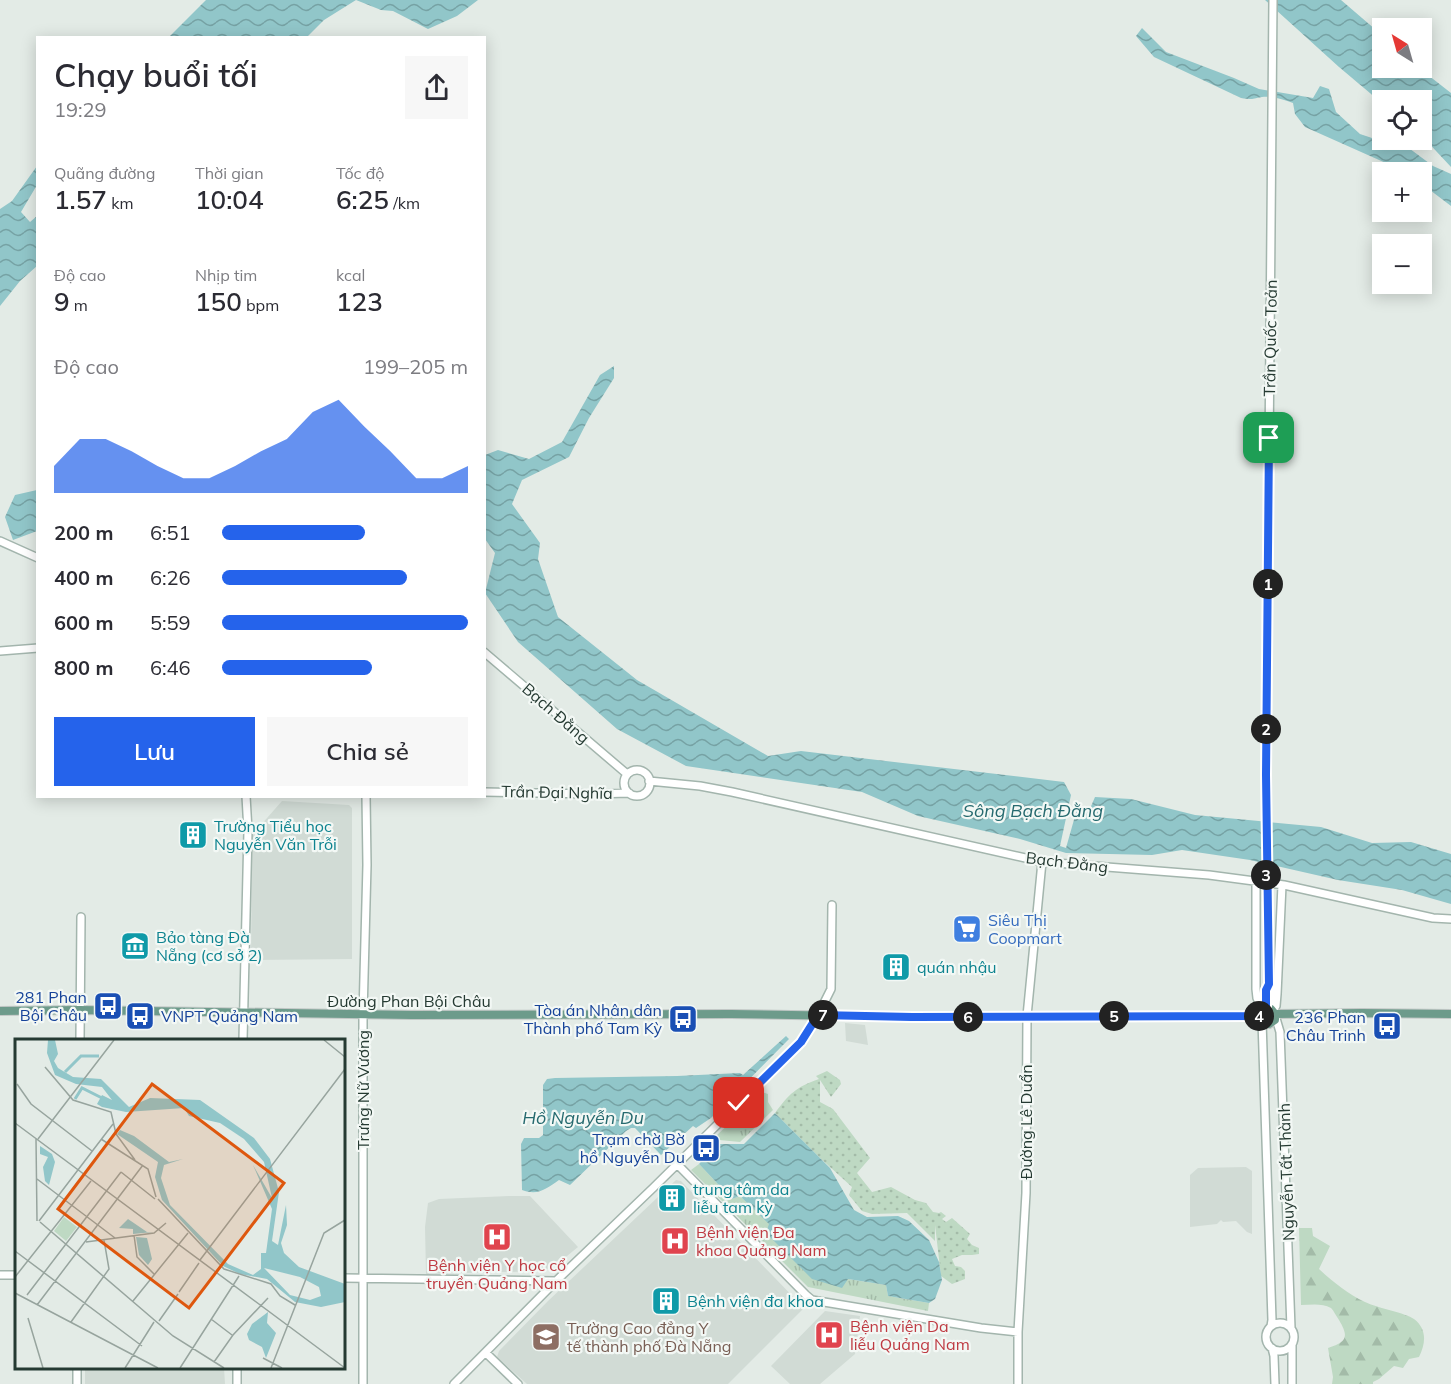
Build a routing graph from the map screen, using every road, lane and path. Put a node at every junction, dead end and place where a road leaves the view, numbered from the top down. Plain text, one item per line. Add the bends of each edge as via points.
1 (1273, 0) edge
2 (0, 541) edge
3 (36, 557) edge
4 (36, 648) edge
5 (0, 651) edge
6 (486, 654) edge
7 (627, 774) junction
8 (649, 781) junction
9 (486, 792) edge
10 (629, 793) junction
11 (246, 798) edge
12 (366, 798) edge
13 (1042, 861) junction
14 (1256, 881) junction
15 (1282, 885) junction
16 (832, 905) dead end
17 (81, 917) dead end
18 (1451, 919) edge
19 (80, 1010) junction
20 (0, 1011) edge
21 (1268, 1013) junction
22 (244, 1014) junction
23 (363, 1014) junction
24 (1451, 1014) edge
25 (818, 1015) junction
26 (1027, 1016) junction
27 (80, 1039) edge
28 (243, 1039) edge
29 (677, 1164) junction
30 (345, 1278) edge
31 (364, 1278) junction
32 (556, 1281) junction
33 (1271, 1326) junction
34 (1291, 1328) junction
35 (1018, 1332) junction
36 (1292, 1343) junction
37 (1272, 1348) junction
38 (486, 1353) junction
39 (363, 1384) edge
40 (454, 1384) edge
41 (518, 1384) edge
42 (1018, 1384) edge
43 (1275, 1384) edge
44 (1292, 1384) edge

1 - 21 street, Trần Quốc Toản, bridge via 1266,791 1272,990
2 - 3 street
4 - 5 street
6 - 7 street, Bạch Đằng
7 - 8 street via 642,771
7 - 10 street via 624,786
8 - 10 street via 645,792
8 - 13 street, Bạch Đằng via 732,792
9 - 10 street, Trần Đại Nghĩa
11 - 22 street
12 - 23 street, Trưng Nữ Vương
13 - 14 street, Bạch Đằng
13 - 26 street, Đường Lê Duẩn
14 - 15 street, Bạch Đằng
14 - 21 street via 1256,989 1257,998
15 - 18 street, Bạch Đằng
15 - 21 street via 1276,1006
16 - 25 street via 831,989
17 - 19 street
19 - 20 main road, Đường Phan Bội Châu
19 - 22 main road, Đường Phan Bội Châu
19 - 27 street
21 - 24 main road, Đường Phan Bội Châu
21 - 26 main road, Đường Phan Bội Châu
21 - 33 street, Nguyễn Tất Thành
21 - 34 street, Nguyễn Tất Thành via 1280,1032
22 - 23 main road, Đường Phan Bội Châu
22 - 28 street
23 - 25 main road, Đường Phan Bội Châu
23 - 31 street, Trưng Nữ Vương
25 - 26 main road, Đường Phan Bội Châu
25 - 29 street via 801,1042
26 - 35 street, Đường Lê Duẩn via 1026,1192
29 - 32 street
29 - 35 street via 812,1300
30 - 31 street
31 - 32 street
31 - 39 street, Trưng Nữ Vương
32 - 38 street
33 - 34 street via 1281,1323
33 - 37 street via 1266,1336
34 - 36 street
35 - 42 street, Đường Lê Duẩn
36 - 37 street via 1284,1350
36 - 44 street
37 - 43 street
38 - 40 street
38 - 41 street

